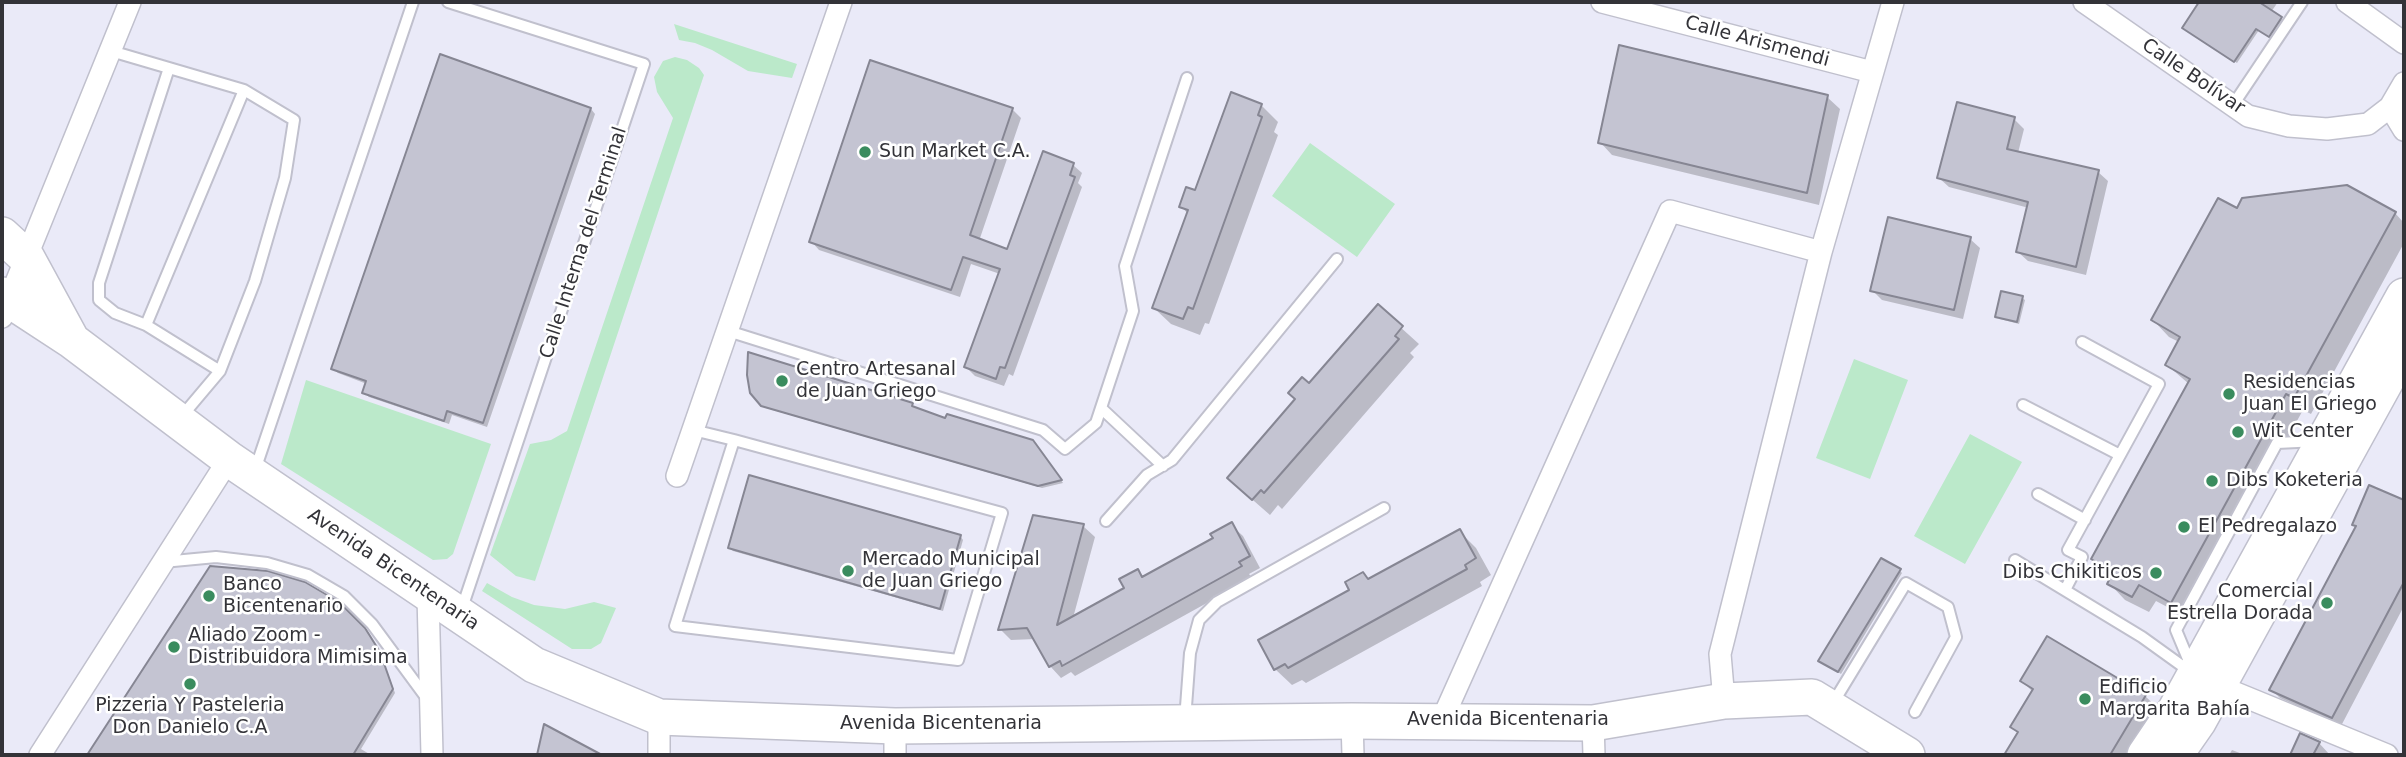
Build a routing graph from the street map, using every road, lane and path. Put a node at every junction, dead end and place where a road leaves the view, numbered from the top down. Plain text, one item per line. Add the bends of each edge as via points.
1 (130, 2) edge
2 (413, 2) edge
3 (449, 2) edge
4 (841, 2) edge
5 (1602, 2) edge
6 (1892, 2) edge
7 (2084, 2) edge
8 (2302, 2) edge
9 (2347, 2) edge
10 (2404, 43) edge
11 (111, 51) junction
12 (169, 68) junction
13 (1872, 72) junction
14 (1187, 78) dead end
15 (2404, 83) edge
16 (243, 90) junction
17 (2232, 105) junction
18 (2390, 107) junction
19 (2404, 130) edge
20 (14, 247) edge
21 (1821, 252) junction
22 (1337, 259) dead end
23 (2404, 296) edge
24 (4, 304) edge
25 (146, 325) junction
26 (728, 331) junction
27 (71, 340) junction
28 (2082, 342) dead end
29 (2404, 348) edge
30 (220, 371) junction
31 (2023, 405) dead end
32 (1101, 408) junction
33 (178, 421) junction
34 (693, 430) junction
35 (734, 440) junction
36 (2120, 455) junction
37 (1163, 466) junction
38 (241, 468) junction
39 (677, 476) dead end
40 (2038, 494) dead end
41 (1384, 508) dead end
42 (2085, 520) junction
43 (1106, 521) dead end
44 (2014, 560) dead end
45 (163, 562) junction
46 (2065, 590) junction
47 (428, 595) junction
48 (460, 616) junction
49 (2206, 680) junction
50 (1724, 701) junction
51 (431, 704) junction
52 (1831, 708) junction
53 (1915, 712) dead end
54 (659, 717) junction
55 (1442, 720) junction
56 (1352, 721) junction
57 (1184, 723) junction
58 (1594, 739) edge
59 (895, 741) edge
60 (40, 755) edge
61 (432, 755) edge
62 (659, 755) edge
63 (1353, 755) edge
64 (1907, 755) edge
65 (2145, 755) edge
66 (2175, 755) edge
67 (2387, 755) edge

1 - 11 street
2 - 38 lane
3 - 48 lane, Calle Interna del Terminal via 644,64
4 - 26 street
5 - 13 street, Calle Arismendi
6 - 13 street
7 - 17 street, Calle Bolívar
8 - 17 lane
9 - 10 street
11 - 12 lane
11 - 20 street
12 - 16 lane
12 - 25 lane via 99,283 99,300 115,313
13 - 21 street
14 - 32 lane via 1125,266 1133,311
15 - 18 street, Calle Bolívar
16 - 25 lane
16 - 30 lane via 295,120 285,178 259,268
17 - 18 street, Calle Bolívar via 2248,116 2326,129 2368,124
18 - 19 street
20 - 24 street
20 - 27 main road, Avenida Bicentenaria
21 - 50 street via 1720,654
21 - 55 street via 1670,211
22 - 37 lane
23 - 49 main road via 2324,441
24 - 27 main road, Avenida Bicentenaria
25 - 30 lane
26 - 32 lane via 1043,430 1065,449 1097,423
26 - 34 street
27 - 33 main road, Avenida Bicentenaria
28 - 36 lane via 2159,384
29 - 49 main road
30 - 33 lane
31 - 36 lane
32 - 37 lane
33 - 38 main road, Avenida Bicentenaria
34 - 35 lane
34 - 39 street
35 - 35 lane via 1002,513 958,660 675,626
36 - 42 lane
37 - 43 lane via 1147,475
38 - 45 street
38 - 47 main road, Avenida Bicentenaria
40 - 42 lane
41 - 57 lane via 1217,602 1199,620 1190,653
42 - 46 lane via 2068,550 2082,557
44 - 46 lane
45 - 51 lane via 216,557 267,563 308,575 344,596 372,624
45 - 60 street
46 - 49 lane
47 - 48 main road, Avenida Bicentenaria
47 - 51 street
48 - 54 main road, Avenida Bicentenaria via 534,666
49 - 65 main road via 2176,709
49 - 66 main road
49 - 67 street
50 - 52 main road, Avenida Bicentenaria via 1812,697
50 - 58 main road, Avenida Bicentenaria
51 - 61 street
52 - 53 lane via 1906,583 1948,607 1956,637
52 - 64 main road, Avenida Bicentenaria
54 - 59 main road, Avenida Bicentenaria
54 - 62 street
55 - 56 main road, Avenida Bicentenaria
55 - 58 main road, Avenida Bicentenaria
56 - 57 main road, Avenida Bicentenaria
56 - 63 street
57 - 59 main road, Avenida Bicentenaria

